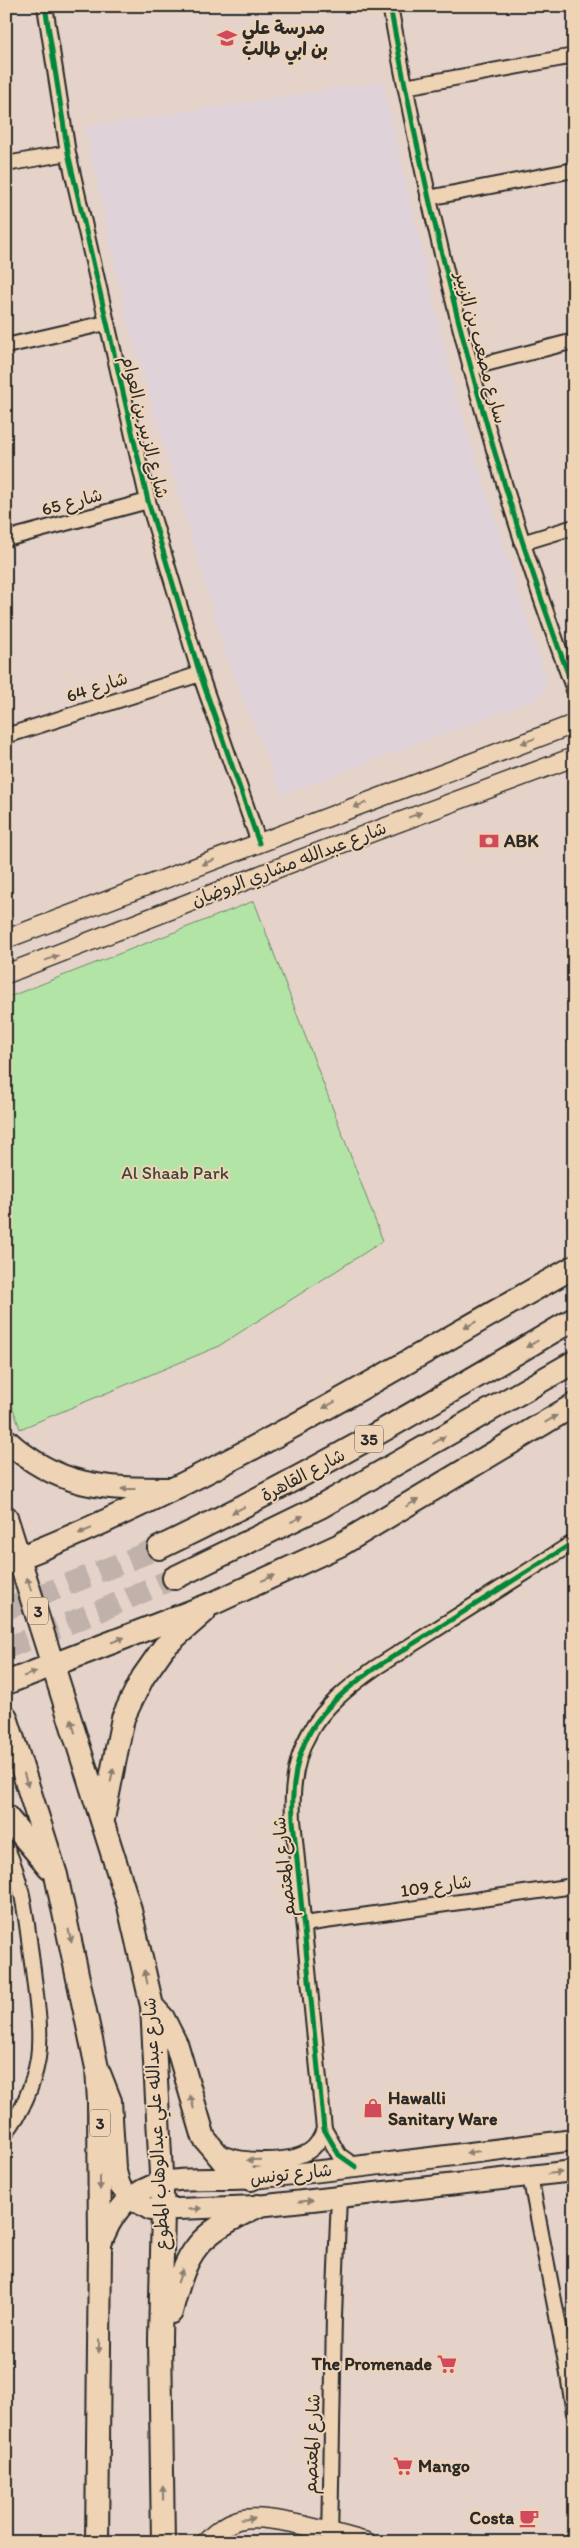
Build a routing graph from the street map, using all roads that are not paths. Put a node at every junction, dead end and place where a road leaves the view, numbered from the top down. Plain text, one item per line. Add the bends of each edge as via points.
1 (45, 6) edge
2 (390, 6) edge
3 (574, 56) edge
4 (405, 87) junction
5 (68, 153) junction
6 (6, 164) edge
7 (574, 170) edge
8 (428, 198) junction
9 (106, 323) junction
10 (574, 341) edge
11 (6, 346) edge
12 (470, 368) junction
13 (148, 501) junction
14 (574, 527) edge
15 (6, 538) edge
16 (522, 543) junction
17 (200, 674) junction
18 (574, 690) edge
19 (574, 724) edge
20 (6, 736) edge
21 (574, 757) edge
22 (455, 769) junction
23 (465, 796) junction
24 (259, 842) junction
25 (6, 939) edge
26 (6, 974) edge
27 (574, 1266) edge
28 (574, 1319) edge
29 (574, 1362) edge
30 (574, 1405) edge
31 (6, 1440) edge
32 (177, 1489) junction
33 (6, 1517) edge
34 (574, 1542) edge
35 (158, 1548) tunnel mouth
36 (14, 1561) edge
37 (174, 1578) tunnel mouth
38 (214, 1603) junction
39 (54, 1664) junction
40 (6, 1683) edge
41 (6, 1717) edge
42 (6, 1816) edge
43 (103, 1823) junction
44 (6, 1847) edge
45 (56, 1875) junction
46 (574, 1886) edge
47 (304, 1924) junction
48 (152, 2006) junction
49 (97, 2068) junction
50 (324, 2129) junction
51 (6, 2132) edge
52 (204, 2138) junction
53 (565, 2141) edge
54 (356, 2167) junction
55 (574, 2171) edge
56 (520, 2177) junction
57 (251, 2179) junction
58 (162, 2182) junction
59 (339, 2197) junction
60 (130, 2198) junction
61 (258, 2206) junction
62 (163, 2211) junction
63 (100, 2248) junction
64 (160, 2339) junction
65 (571, 2368) edge
66 (574, 2413) edge
67 (329, 2536) edge
68 (362, 2541) edge
69 (97, 2542) edge
70 (163, 2542) edge
71 (206, 2542) edge

1 - 5 street, شارع الزبير بن العوام
2 - 4 street, سارع مصعب بن الزبير
3 - 4 street
4 - 8 street, سارع مصعب بن الزبير
5 - 6 street
5 - 9 street, شارع الزبير بن العوام
7 - 8 street
8 - 12 street, سارع مصعب بن الزبير
9 - 11 street
9 - 13 street, شارع الزبير بن العوام
10 - 12 street
12 - 16 street, سارع مصعب بن الزبير
13 - 15 street, شارع 65
13 - 17 street, شارع الزبير بن العوام
14 - 16 street
16 - 18 street, سارع مصعب بن الزبير
17 - 20 street, شارع 64
17 - 24 street, شارع الزبير بن العوام
19 -> 22 street, شارع عبدالله مشاري الروضان
21 - 23 street, شارع عبدالله مشاري الروضان
22 - 23 street via 467,770 474,779
22 -> 24 street, شارع عبدالله مشاري الروضان
26 -> 23 street, شارع عبدالله مشاري الروضان
24 -> 25 street, شارع عبدالله مشاري الروضان
27 -> 32 main road
28 -> 35 main road, شارع القاهرة / 35 via 351,1449 235,1512
37 -> 29 main road, شارع القاهرة / 35 via 322,1506
38 -> 30 main road via 340,1545
32 -> 31 main road via 121,1489 76,1482 35,1464
32 -> 36 main road
33 - 36 main road, شارع عبدالله علي عبدالوهاب المطوع / 3
34 - 47 street, شارع المعتصم via 374,1668 345,1689 313,1725 299,1755 292,1801
39 -> 36 main road, شارع عبدالله علي عبدالوهاب المطوع / 3
39 -> 38 main road
43 -> 38 main road via 123,1718 135,1693 164,1647
40 -> 39 main road
43 -> 39 main road, شارع عبدالله علي عبدالوهاب المطوع / 3
41 -> 45 main road, 3
42 - 45 main road
48 -> 43 main road, شارع عبدالله علي عبدالوهاب المطوع / 3 via 129,1906
44 - 51 street via 26,1911 37,2006 38,2058 28,2094
45 -> 49 main road, 3
46 - 47 street, شارع 109
47 - 50 street, شارع المعتصم
52 -> 48 main road via 177,2046 167,2024
48 - 58 main road, شارع عبدالله علي عبدالوهاب المطوع / 3
49 - 60 main road via 111,2101 115,2168 120,2186
49 -> 63 main road, 3
50 -> 52 street via 314,2146 303,2154 256,2160 228,2155
50 - 54 street, شارع المعتصم via 339,2155
52 - 57 main road via 223,2161
53 -> 54 main road, شارع تونس
53 - 56 main road via 509,2157 504,2165 507,2175
54 - 57 main road, شارع تونس
56 -> 55 main road, شارع تونس
56 - 59 main road, شارع تونس
56 - 65 street
57 - 58 main road, شارع تونس
58 - 60 main road, شارع تونس
58 - 62 main road, شارع عبدالله علي عبدالوهاب المطوع / 3
61 -> 59 main road, شارع تونس
59 - 67 street, شارع المعتصم
60 - 62 main road, شارع تونس via 151,2210
60 - 63 main road, شارع تونس via 111,2221
62 -> 61 main road, شارع تونس
64 -> 61 main road via 185,2263 198,2244 214,2229
62 - 64 main road, شارع عبدالله علي عبدالوهاب المطوع / 3
63 -> 69 main road, 3
70 -> 64 main road, شارع عبدالله علي عبدالوهاب المطوع / 3
65 - 66 street
67 - 68 street
71 -> 67 street via 227,2524 249,2518

